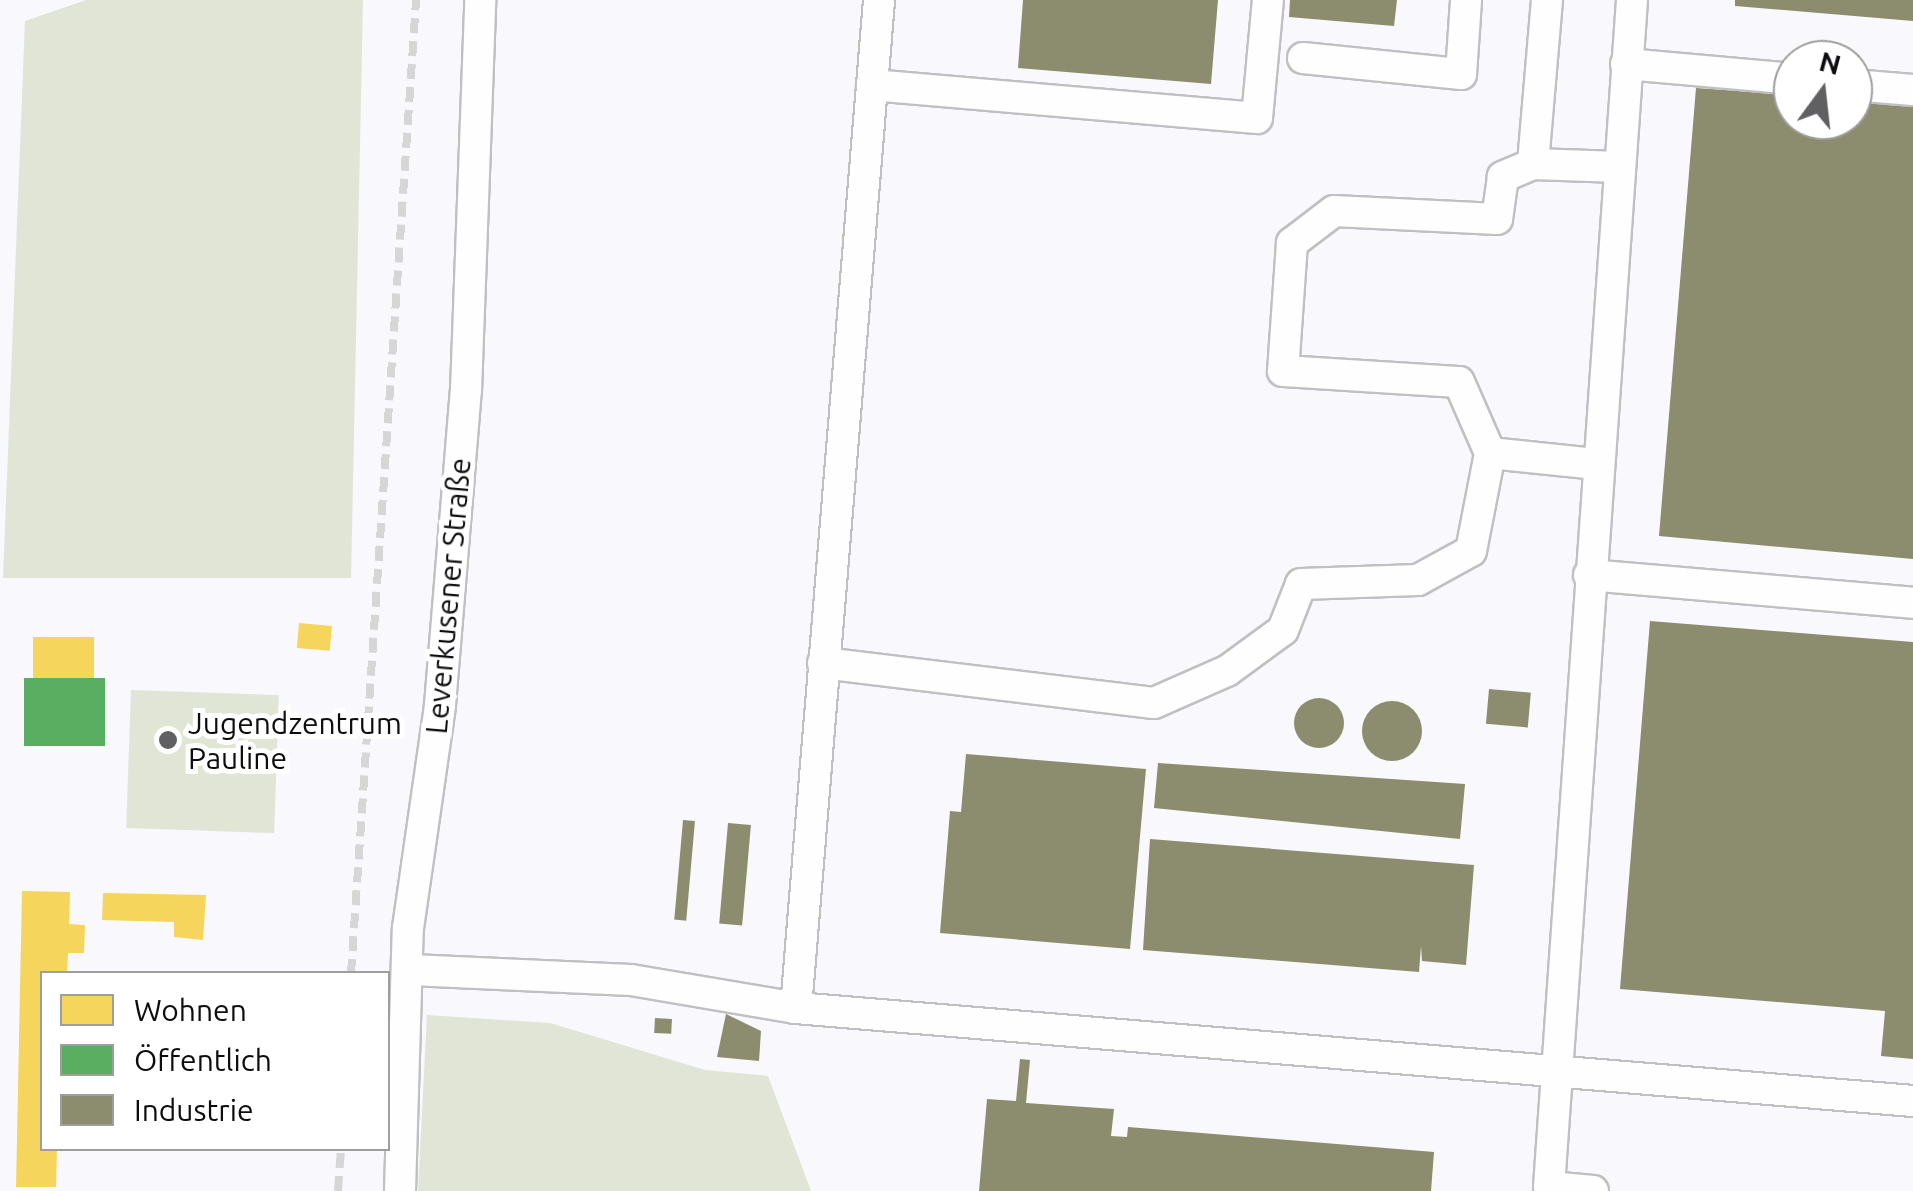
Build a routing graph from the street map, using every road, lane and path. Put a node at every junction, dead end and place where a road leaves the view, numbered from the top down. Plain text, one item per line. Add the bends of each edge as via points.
1 (480, 0) edge
2 (879, 0) edge
3 (1268, 0) edge
4 (1466, 0) edge
5 (1546, 0) edge
6 (1632, 0) edge
7 (1303, 58) dead end
8 (1626, 64) junction
9 (1773, 78) edge
10 (872, 86) junction
11 (1873, 86) edge
12 (1913, 90) edge
13 (1532, 164) junction
14 (1618, 167) junction
15 (1490, 452) junction
16 (1597, 464) junction
17 (1589, 575) junction
18 (1913, 604) edge
19 (824, 663) junction
20 (411, 970) junction
21 (796, 1008) junction
22 (1554, 1073) junction
23 (1913, 1101) edge
24 (1549, 1189) edge
25 (400, 1191) edge
26 (1593, 1191) edge

1 - 20 lane, Leverkusener Straße via 466,392 440,705 408,928
2 - 10 lane
3 - 10 lane via 1257,118
4 - 7 lane via 1461,74
5 - 13 lane
6 - 8 lane
8 - 9 lane
8 - 14 lane
10 - 19 lane
11 - 12 lane
13 - 14 lane
13 - 15 lane via 1502,178 1497,220 1334,212 1292,242 1283,370 1459,382
14 - 16 lane
15 - 16 lane
15 - 19 lane via 1471,550 1418,580 1301,584 1283,630 1227,672 1154,703
16 - 17 lane
17 - 18 lane
17 - 22 lane
19 - 21 lane
20 - 21 lane via 631,980
20 - 25 lane, Leverkusener Straße
21 - 22 lane
22 - 23 lane
22 - 24 lane
24 - 26 lane

